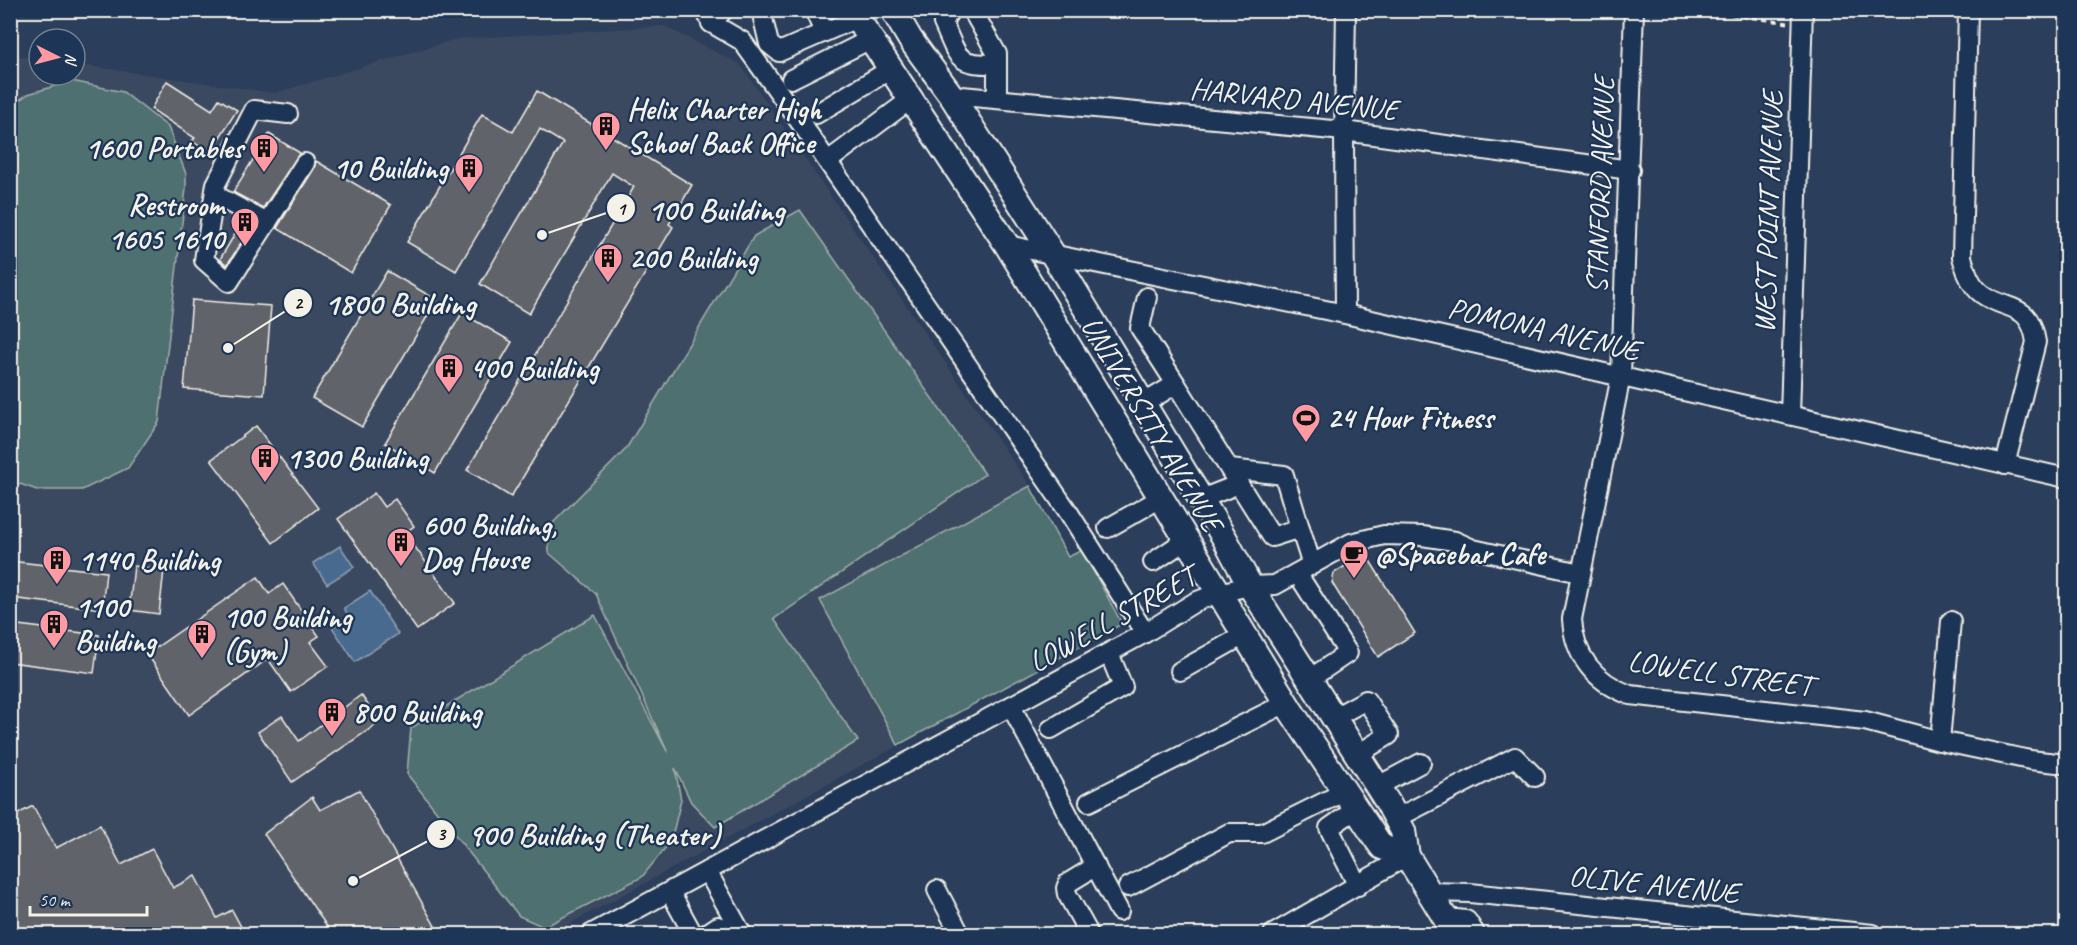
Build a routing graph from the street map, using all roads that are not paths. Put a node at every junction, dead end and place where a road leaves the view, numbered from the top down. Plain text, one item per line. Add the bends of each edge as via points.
1 (761, 10) edge
2 (814, 10) edge
3 (893, 10) edge
4 (950, 10) edge
5 (972, 10) edge
6 (1346, 10) edge
7 (1634, 10) edge
8 (1968, 10) edge
9 (856, 14) edge
10 (715, 15) edge
11 (1803, 18) edge
12 (824, 32) junction
13 (871, 39) junction
14 (997, 64) junction
15 (891, 69) junction
16 (791, 79) dead end
17 (951, 95) junction
18 (911, 99) junction
19 (997, 99) junction
20 (288, 114) dead end
21 (816, 114) dead end
22 (1344, 131) junction
23 (828, 161) junction
24 (305, 163) dead end
25 (1630, 170) junction
26 (215, 195) junction
27 (267, 223) junction
28 (1007, 245) junction
29 (1052, 253) junction
30 (1147, 297) dead end
31 (1345, 314) junction
32 (1621, 376) junction
33 (1176, 384) junction
34 (1143, 404) junction
35 (1790, 415) junction
36 (2005, 465) junction
37 (1235, 477) junction
38 (2067, 478) edge
39 (1161, 498) junction
40 (1201, 499) junction
41 (1108, 528) dead end
42 (1300, 528) junction
43 (1186, 540) junction
44 (1153, 562) dead end
45 (1305, 569) junction
46 (1580, 573) junction
47 (1250, 586) junction
48 (1218, 593) junction
49 (1951, 621) dead end
50 (1145, 633) junction
51 (1244, 635) junction
52 (1109, 653) junction
53 (1180, 671) dead end
54 (1311, 678) junction
55 (1286, 703) junction
56 (1011, 706) junction
57 (1335, 717) junction
58 (1051, 729) dead end
59 (1940, 741) junction
60 (1358, 754) junction
61 (1421, 763) dead end
62 (2067, 764) edge
63 (1535, 777) dead end
64 (1378, 786) junction
65 (1350, 801) junction
66 (1089, 802) dead end
67 (1397, 818) junction
68 (1407, 856) junction
69 (1096, 866) junction
70 (707, 871) junction
71 (1358, 886) junction
72 (1128, 887) dead end
73 (937, 890) dead end
74 (670, 892) junction
75 (1428, 892) junction
76 (1119, 911) dead end
77 (1443, 928) edge
78 (1086, 930) dead end
79 (1802, 931) edge
80 (591, 934) edge
81 (693, 934) edge
82 (742, 934) edge
83 (960, 934) edge
84 (1273, 934) edge
85 (1472, 934) edge
86 (1873, 934) edge

1 - 12 street via 769,44 779,52
2 - 12 street
3 - 17 main road, UNIVERSITY AVENUE
4 - 14 street via 943,23 959,57 973,64
5 - 14 street via 997,54
6 - 22 street
7 - 25 street, STANFORD AVENUE
8 - 36 street via 1962,257 1970,281 1982,294 2026,316 2036,342
9 - 12 street
9 - 13 main road, UNIVERSITY AVENUE
10 - 23 street via 742,41
11 - 35 street, WEST POINT AVENUE
13 - 15 main road, UNIVERSITY AVENUE
13 - 16 street
14 - 19 street
15 - 18 main road, UNIVERSITY AVENUE
15 - 21 street
17 - 19 street, HARVARD AVENUE
17 - 29 main road, UNIVERSITY AVENUE
18 - 23 street
18 - 28 main road, UNIVERSITY AVENUE
19 - 22 street, HARVARD AVENUE
20 - 26 street via 254,110 216,184
22 - 25 street, HARVARD AVENUE
22 - 31 street
23 - 50 street via 1062,503
24 - 27 street
25 - 32 street, STANFORD AVENUE
26 - 27 street
26 - 27 street via 204,260 229,282
28 - 29 street, POMONA AVENUE
28 - 39 main road, UNIVERSITY AVENUE
29 - 31 street, POMONA AVENUE
29 - 34 main road, UNIVERSITY AVENUE
30 - 33 street via 1140,328
31 - 32 street, POMONA AVENUE
32 - 35 street, POMONA AVENUE
32 - 46 street, STANFORD AVENUE
33 - 34 street
33 - 37 street
34 - 40 main road, UNIVERSITY AVENUE
35 - 36 street, POMONA AVENUE
36 - 38 street, POMONA AVENUE
37 - 40 street
37 - 42 street via 1272,537
37 - 42 street via 1284,475
39 - 41 street
39 - 43 main road, UNIVERSITY AVENUE
40 - 47 main road, UNIVERSITY AVENUE
42 - 45 street
43 - 44 street
43 - 48 main road, UNIVERSITY AVENUE
45 - 46 street, LOWELL STREET via 1351,543 1384,535 1455,541 1473,549
45 - 47 street, LOWELL STREET via 1275,585
45 - 54 street via 1348,653
46 - 59 street, LOWELL STREET via 1572,619 1574,639 1589,669 1618,691 1642,697 1864,721
47 - 48 street, LOWELL STREET
47 - 54 main road, UNIVERSITY AVENUE
48 - 50 street, LOWELL STREET via 1195,602
48 - 51 main road, UNIVERSITY AVENUE
49 - 59 street
50 - 52 street, LOWELL STREET
51 - 53 street
51 - 55 main road, UNIVERSITY AVENUE
52 - 56 street, LOWELL STREET
52 - 58 street via 1123,687
54 - 57 main road, UNIVERSITY AVENUE
55 - 65 main road, UNIVERSITY AVENUE
55 - 66 street
56 - 69 street
56 - 70 street, LOWELL STREET
57 - 60 main road, UNIVERSITY AVENUE
57 - 60 street via 1366,700 1389,735
59 - 62 street, LOWELL STREET
60 - 64 main road, UNIVERSITY AVENUE
61 - 64 street
63 - 67 street via 1515,757
64 - 67 main road, UNIVERSITY AVENUE
65 - 68 main road, UNIVERSITY AVENUE via 1382,847
65 - 71 street via 1329,828
65 - 72 street via 1262,833 1229,833
67 - 68 main road, UNIVERSITY AVENUE
68 - 71 street
68 - 75 main road, UNIVERSITY AVENUE
69 - 76 street
69 - 78 street via 1066,888
70 - 74 street, LOWELL STREET
70 - 82 street
71 - 84 street
73 - 83 street
74 - 80 street, LOWELL STREET
74 - 81 street
75 - 77 main road, UNIVERSITY AVENUE
75 - 79 street, OLIVE AVENUE via 1470,893
77 - 85 main road, UNIVERSITY AVENUE via 1466,923
79 - 86 street, OLIVE AVENUE

